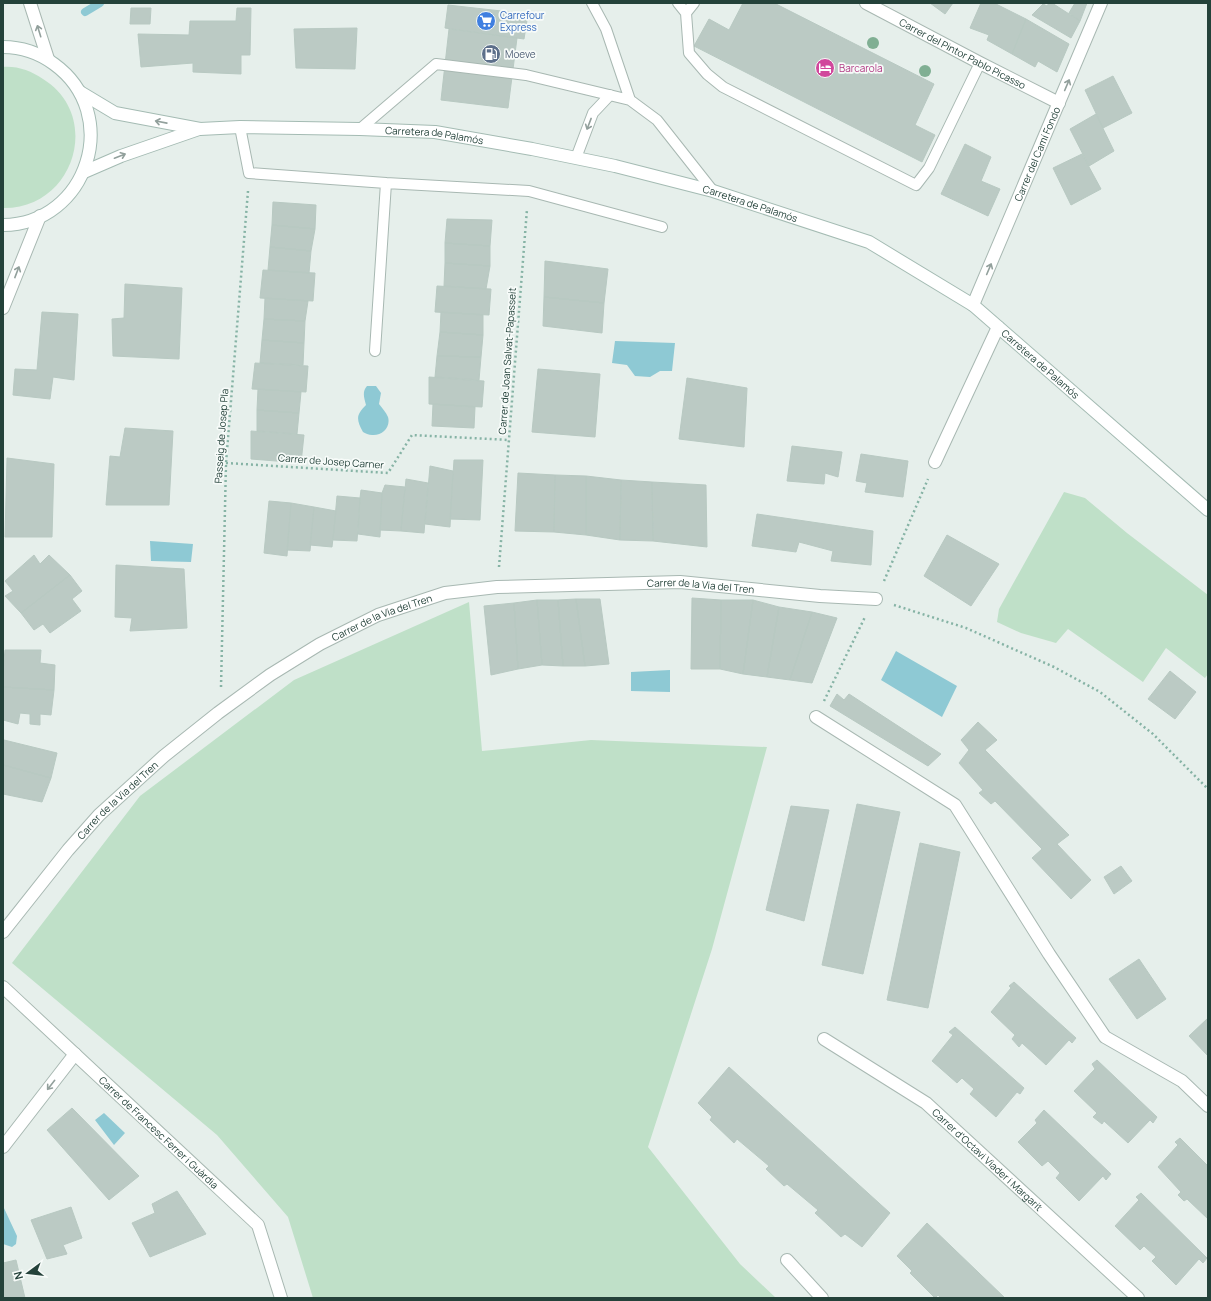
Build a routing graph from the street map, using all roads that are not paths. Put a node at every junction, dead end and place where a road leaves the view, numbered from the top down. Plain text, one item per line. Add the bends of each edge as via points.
1 (30, 3) edge
2 (592, 3) edge
3 (678, 3) edge
4 (694, 3) edge
5 (866, 3) edge
6 (1101, 3) edge
7 (686, 13) junction
8 (3, 47) edge
9 (48, 59) junction
10 (980, 63) junction
11 (80, 92) junction
12 (610, 95) junction
13 (630, 100) junction
14 (1059, 103) junction
15 (240, 127) junction
16 (200, 129) junction
17 (360, 129) junction
18 (576, 158) junction
19 (84, 172) junction
20 (386, 184) junction
21 (713, 191) junction
22 (40, 216) junction
23 (3, 224) edge
24 (662, 227) dead end
25 (974, 305) junction
26 (3, 308) edge
27 (998, 326) junction
28 (375, 351) dead end
29 (935, 462) road end
30 (1208, 510) edge
31 (876, 599) road end
32 (816, 718) road end
33 (3, 932) edge
34 (3, 987) edge
35 (824, 1039) dead end
36 (75, 1054) junction
37 (1208, 1106) edge
38 (3, 1147) edge
39 (787, 1260) dead end
40 (281, 1298) edge
41 (822, 1298) edge
42 (1138, 1298) edge

9 -> 1 street
2 - 13 lane via 606,29
3 - 7 lane
4 - 7 lane
5 - 10 street, Carrer del Pintor Pablo Picasso
14 -> 6 street, Carrer del Camí Fondo
7 - 10 lane via 689,53 707,74 723,87 916,185 929,168
8 - 9 street via 28,50
9 - 11 street via 66,74
10 - 14 street, Carrer del Pintor Pablo Picasso
16 -> 11 street, Carretera de Palamós via 115,113
11 - 19 street via 90,118 92,132
12 - 13 lane
12 - 17 lane via 526,75 436,64
12 -> 18 lane via 593,113
13 - 21 lane via 657,120
25 -> 14 street, Carrer del Camí Fondo
15 - 16 street, Carretera de Palamós
15 - 17 street, Carretera de Palamós
15 - 20 lane via 249,173
19 -> 16 street, Carretera de Palamós via 121,156
17 - 18 street, Carretera de Palamós via 435,132
18 - 21 street, Carretera de Palamós
19 - 22 street via 66,198
20 - 24 lane via 529,192
20 - 28 lane
21 - 25 street, Carretera de Palamós via 869,242
22 - 23 street via 16,224
26 -> 22 street
25 - 27 street, Carretera de Palamós
27 - 29 street
27 - 30 street, Carretera de Palamós
31 - 33 street, Carrer de la Via del Tren via 680,582 505,587 445,593 378,615 320,644 270,674 164,756 99,815
32 - 37 street via 955,805 1105,1037 1182,1081
34 - 36 street, Carrer de Francesc Ferrer i Guàrdia
35 - 42 street, Carrer d'Octavi Viader i Margarit via 926,1103
36 -> 38 street
36 - 40 street, Carrer de Francesc Ferrer i Guàrdia via 258,1225
39 - 41 street

